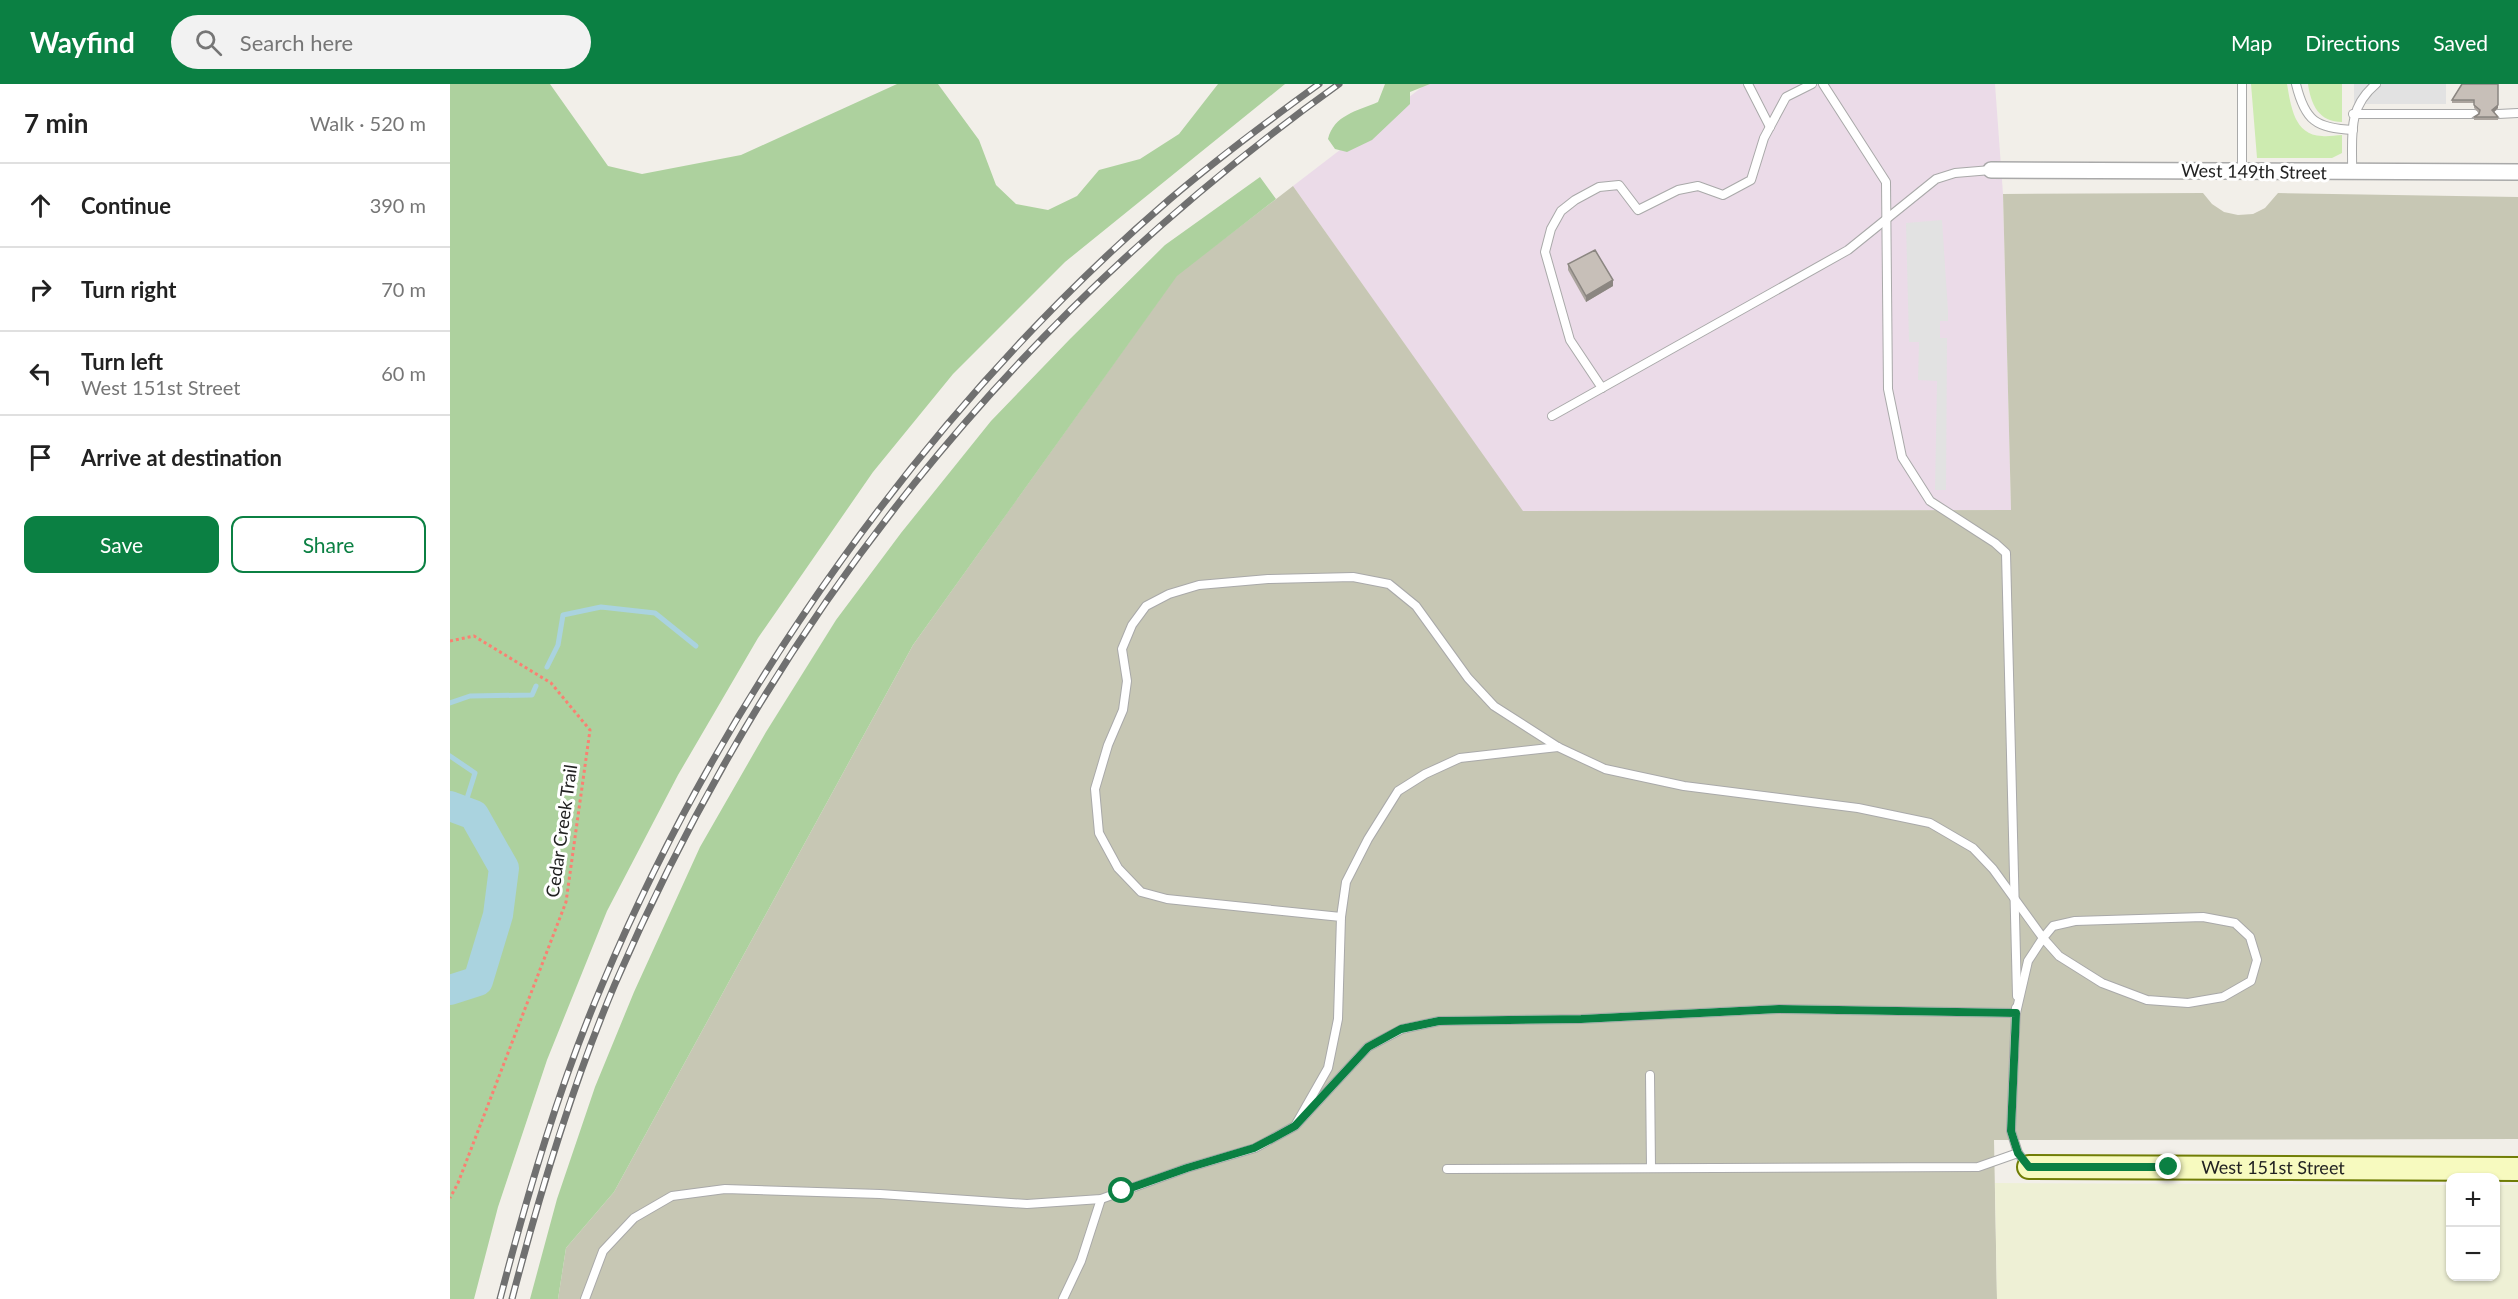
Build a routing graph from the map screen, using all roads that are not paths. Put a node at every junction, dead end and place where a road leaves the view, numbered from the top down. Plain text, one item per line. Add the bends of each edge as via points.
1 (1748, 84) edge
2 (1812, 84) edge
3 (1823, 84) edge
4 (2242, 84) edge
5 (2296, 84) edge
6 (2376, 84) edge
7 (2518, 113) edge
8 (2354, 114) junction
9 (2474, 114) edge
10 (2498, 114) edge
11 (1770, 127) junction
12 (2353, 130) junction
13 (1991, 170) joint
14 (2242, 172) junction
15 (2518, 172) edge
16 (2352, 173) junction
17 (1888, 218) junction
18 (1602, 388) junction
19 (1552, 416) dead end
20 (1558, 747) junction
21 (2015, 901) junction
22 (1341, 917) junction
23 (2043, 938) junction
24 (2016, 1013) junction
25 (1650, 1075) dead end
26 (1295, 1126) junction
27 (2023, 1160) junction
28 (1447, 1168) dead end
29 (1651, 1168) junction
30 (2518, 1169) edge
31 (1101, 1199) junction
32 (585, 1299) edge
33 (1063, 1299) edge

1 - 11 lane
2 - 11 lane via 1786,97
3 - 17 lane via 1886,182
4 - 14 lane
5 - 12 lane via 2313,122
6 - 8 lane via 2366,92
7 - 10 lane
8 - 9 lane
8 - 12 lane
11 - 18 lane via 1751,180 1722,195 1698,186 1678,190 1638,210 1620,185 1599,187 1561,211 1545,252 1570,340
12 - 16 lane
13 - 14 street, West 149th Street
13 - 17 lane via 1936,179
14 - 16 street, West 149th Street
15 - 16 street, West 149th Street
17 - 18 lane via 1848,250
17 - 21 lane via 1888,389 1902,457 1930,501 2006,553
18 - 19 lane
20 - 21 lane via 1605,770 1684,786 1858,808 1930,823 1972,848 1993,869
20 - 22 lane via 1460,758 1398,791 1346,882
20 - 22 lane via 1494,706 1468,678 1416,606 1389,584 1353,577 1199,585 1146,606 1122,649 1127,681 1123,710 1095,789 1099,833 1118,868 1142,892 1167,899
21 - 23 lane
21 - 24 lane
22 - 26 lane via 1338,1019 1328,1068
23 - 23 lane via 2059,956 2102,983 2146,1000 2188,1003 2223,997 2251,981 2257,960 2250,937 2235,923 2204,917 2074,921 2053,926
23 - 24 lane via 2028,961
24 - 26 lane via 1779,1009 1581,1019 1439,1021 1401,1029 1368,1047
24 - 27 lane via 2011,1131
25 - 29 lane
26 - 31 lane via 1254,1148
27 - 29 lane via 1978,1167
27 - 30 street, West 151st Street
28 - 29 lane
31 - 32 lane via 1027,1204 725,1189 672,1196 634,1218 603,1251
31 - 33 lane

